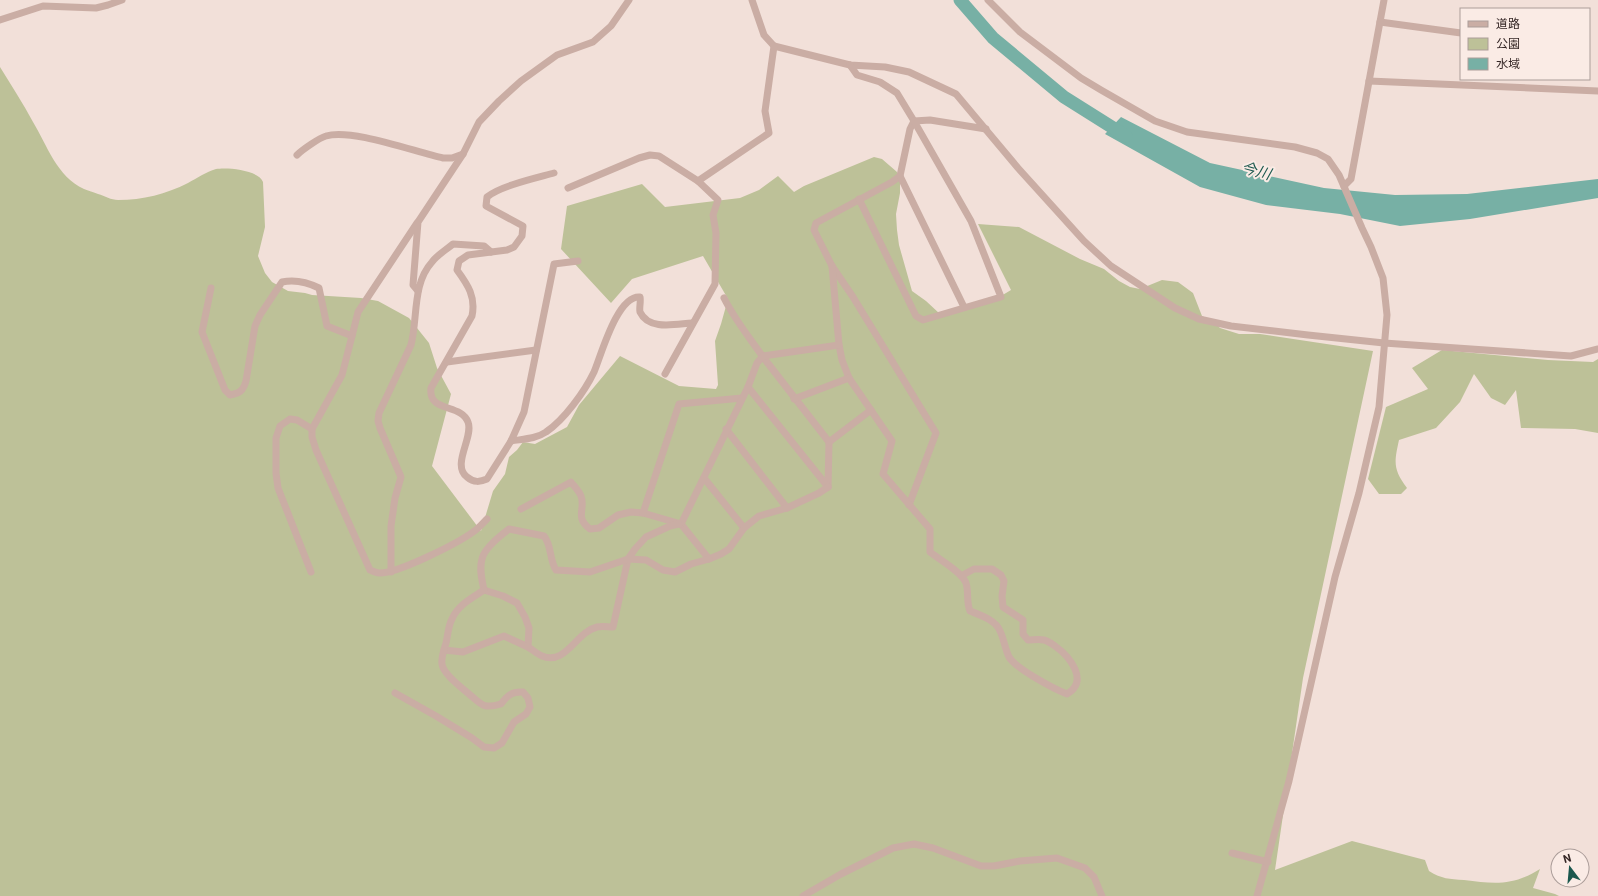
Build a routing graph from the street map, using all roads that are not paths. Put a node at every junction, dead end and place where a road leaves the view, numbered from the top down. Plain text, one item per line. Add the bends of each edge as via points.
1 (122, 0) edge
2 (629, 0) edge
3 (752, 0) edge
4 (988, 0) edge
5 (1384, 0) edge
6 (0, 20) edge
7 (1380, 22) junction
8 (1460, 33) edge
9 (774, 46) junction
10 (850, 65) junction
11 (1368, 81) junction
12 (1598, 91) edge
13 (914, 121) junction
14 (986, 129) junction
15 (463, 154) junction
16 (297, 155) dead end
17 (554, 173) dead end
18 (900, 176) junction
19 (698, 181) junction
20 (1344, 186) junction
21 (568, 188) dead end
22 (859, 199) junction
23 (418, 222) junction
24 (490, 252) junction
25 (578, 261) dead end
26 (832, 266) junction
27 (211, 288) dead end
28 (418, 291) junction
29 (724, 298) dead end
30 (964, 307) junction
31 (692, 323) junction
32 (352, 336) junction
33 (1384, 344) junction
34 (839, 345) junction
35 (1598, 349) edge
36 (536, 350) junction
37 (763, 356) junction
38 (447, 362) junction
39 (665, 374) dead end
40 (849, 378) junction
41 (748, 388) junction
42 (742, 398) junction
43 (794, 399) junction
44 (871, 410) junction
45 (312, 429) junction
46 (726, 429) junction
47 (511, 441) junction
48 (829, 442) junction
49 (704, 478) junction
50 (828, 487) junction
51 (910, 505) junction
52 (787, 508) junction
53 (521, 510) dead end
54 (643, 513) junction
55 (487, 519) dead end
56 (681, 524) junction
57 (744, 528) junction
58 (709, 559) junction
59 (628, 560) junction
60 (311, 572) dead end
61 (391, 572) junction
62 (961, 576) junction
63 (484, 590) junction
64 (528, 647) junction
65 (444, 650) junction
66 (395, 693) dead end
67 (1232, 853) dead end
68 (1268, 862) junction
69 (803, 896) edge
70 (1102, 896) edge
71 (1257, 896) edge

1 - 6 street via 96,8 43,6
2 - 15 street via 611,26 592,42 557,55 499,101 479,122
3 - 9 street via 764,35
4 - 20 street via 1020,32 1081,78 1155,121 1187,132 1295,147 1317,153 1334,165
5 - 7 street
7 - 8 street
7 - 11 street
9 - 10 street
9 - 19 street via 765,111 769,133
10 - 13 street via 857,75 880,82 897,93
10 - 14 street via 885,67 909,72 956,94
11 - 12 street
11 - 20 street via 1351,179
13 - 14 street via 930,120
13 - 18 street
13 - 30 street via 971,222 1001,298
14 - 33 street via 1084,241 1111,266 1175,308 1199,319 1232,326
15 - 16 street via 443,158 340,134 325,136
15 - 23 street
17 - 24 street via 487,197 486,206 519,223 524,229 514,247
18 - 22 street
18 - 30 street
19 - 21 street via 659,156 650,155
19 - 31 street via 718,200 713,215 716,233 715,284
20 - 33 street via 1383,278 1386,314
22 - 26 street via 816,223 815,234
22 - 30 street via 916,316 923,320
23 - 28 street via 413,285
23 - 32 street via 358,312
24 - 28 street via 484,246 453,244 432,262 423,274
24 - 38 street via 468,255 459,261 457,270 469,288 474,306 472,316
25 - 36 street via 554,264
26 - 34 street
26 - 51 street via 936,433
27 - 32 street via 202,332 224,390 230,395 243,390 255,326 282,282 308,282 319,288 327,326
28 - 61 street via 411,345 378,420 401,477 391,526
29 - 37 street via 733,316
31 - 39 street
31 - 47 street via 651,324 640,311 640,297 630,300 616,317 594,372 573,406 546,432 531,438
32 - 45 street via 342,375
33 - 35 street via 1571,356
33 - 68 street via 1379,407 1359,493 1335,576
34 - 37 street
34 - 40 street
36 - 38 street
36 - 47 street via 524,412
37 - 41 street via 757,363
37 - 43 street
38 - 47 street via 431,388 430,396 438,404 463,414 468,422 469,429 462,461 462,469 466,476 473,481 487,479
40 - 43 street
40 - 44 street
41 - 42 street
41 - 50 street
42 - 46 street
42 - 54 street via 679,404
43 - 48 street
44 - 48 street
44 - 51 street via 892,441 883,474
45 - 60 street via 290,419 280,426 276,438 278,488
45 - 61 street via 316,450 370,570 378,573
46 - 49 street
46 - 52 street
48 - 50 street
49 - 56 street
49 - 57 street
50 - 52 street
51 - 62 street via 930,529 930,552
52 - 57 street via 759,516
53 - 54 street via 571,482 581,496 581,515 584,524 590,529 599,528 618,515
54 - 56 street
55 - 61 street via 474,532
56 - 58 street
56 - 59 street via 646,537
57 - 58 street via 729,548
58 - 59 street via 675,572 663,570 646,560
59 - 63 street via 590,572 556,570 552,564 548,541 544,536 509,529 482,558 480,573
59 - 64 street via 613,627 597,627 581,635 566,652 556,657 543,656
62 - 62 street via 966,583 970,611 983,616 999,629 1010,658 1035,678 1059,691 1066,694 1072,690 1077,676 1068,658 1045,640 1028,640 1022,634 1023,620 1003,607 1004,581 1001,575 992,569 974,569
63 - 64 street via 517,603 526,617 529,628
63 - 65 street via 459,608 452,619
64 - 65 street via 504,636 463,652
65 - 66 street via 442,664 446,672 482,705 489,708 501,704 507,696 516,692 523,692 528,698 530,707 526,714 514,722 502,743 494,748 484,747
67 - 68 street
68 - 71 street
69 - 70 street via 893,848 914,844 933,848 980,866 1057,858 1085,868 1094,877

